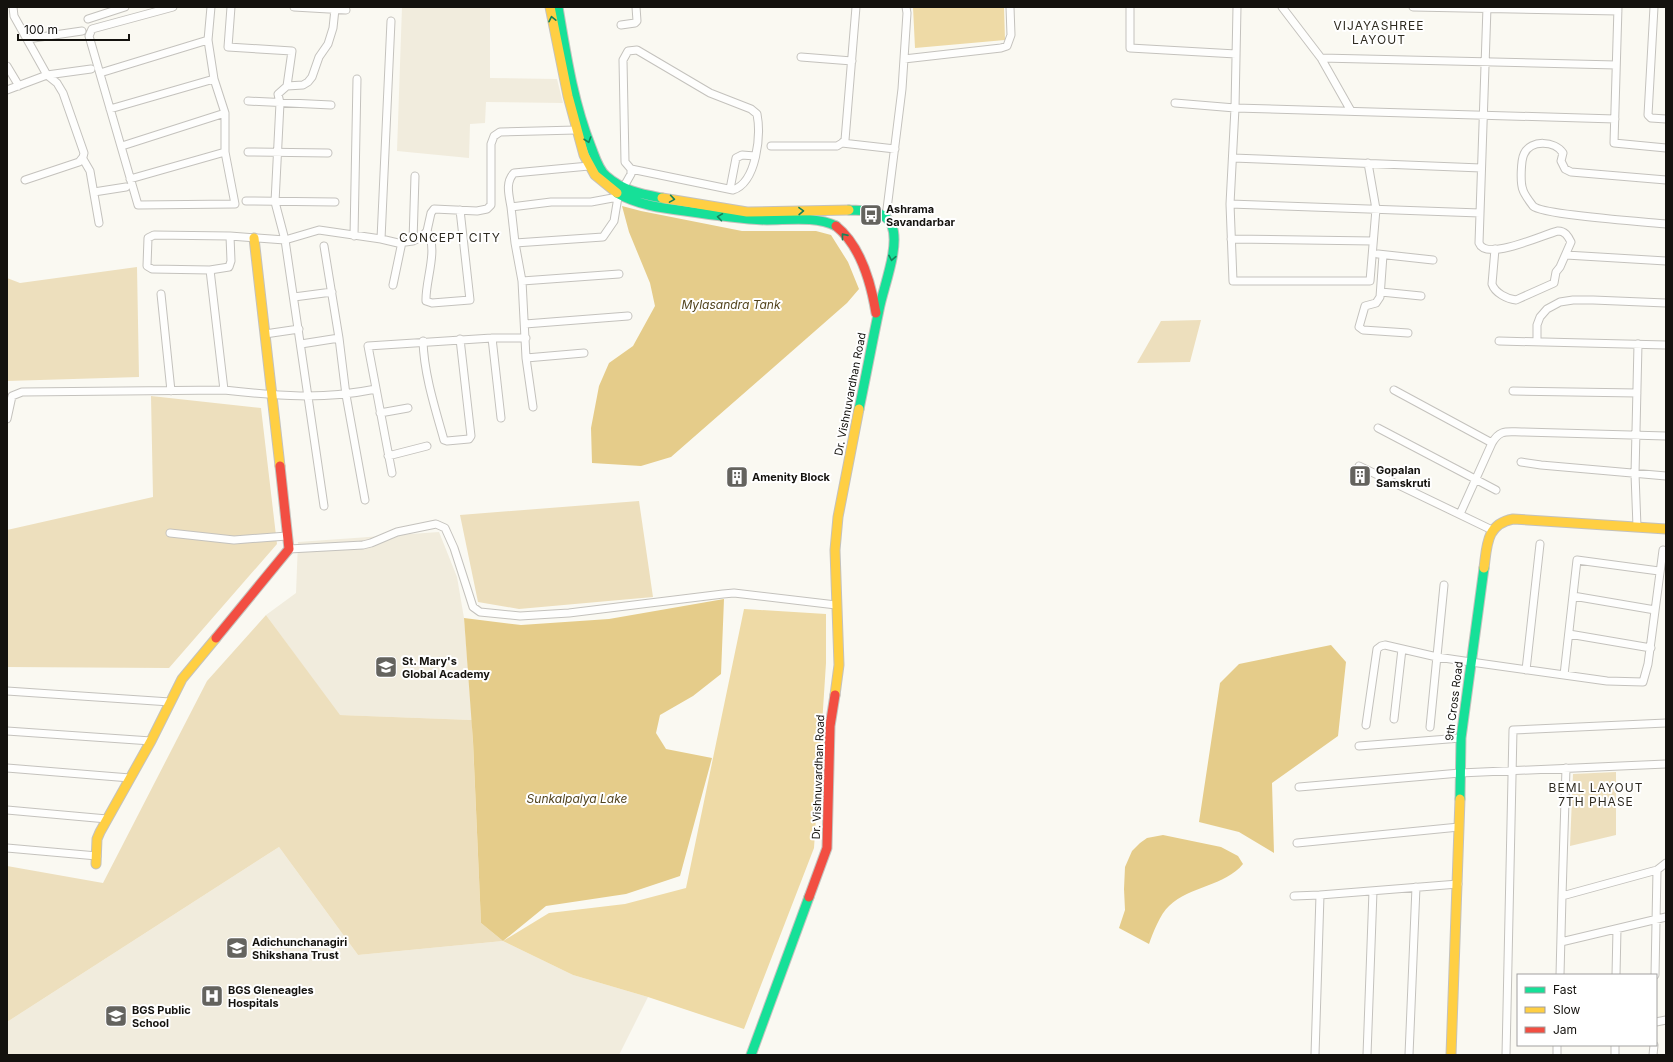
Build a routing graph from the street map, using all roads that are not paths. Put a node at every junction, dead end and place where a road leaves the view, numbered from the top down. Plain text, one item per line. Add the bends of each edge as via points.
1 (13, 7) edge
2 (125, 7) edge
3 (173, 7) edge
4 (211, 7) edge
5 (231, 7) edge
6 (294, 7) edge
7 (550, 7) edge
8 (558, 7) edge
9 (636, 7) edge
10 (856, 7) edge
11 (906, 7) edge
12 (1010, 7) edge
13 (1130, 7) edge
14 (1237, 7) edge
15 (1282, 7) edge
16 (1413, 7) edge
17 (1654, 7) edge
18 (1487, 8) edge
19 (1618, 9) edge
20 (335, 10) junction
21 (346, 10) dead end
22 (88, 19) dead end
23 (391, 21) dead end
24 (621, 25) dead end
25 (82, 30) dead end
26 (27, 39) junction
27 (208, 40) junction
28 (1236, 54) junction
29 (801, 57) dead end
30 (1321, 58) junction
31 (904, 59) junction
32 (852, 61) junction
33 (1485, 62) junction
34 (1616, 65) junction
35 (7, 66) edge
36 (91, 69) dead end
37 (100, 73) junction
38 (47, 75) junction
39 (214, 79) junction
40 (357, 79) dead end
41 (19, 86) junction
42 (287, 86) junction
43 (7, 90) edge
44 (248, 101) dead end
45 (280, 103) junction
46 (1175, 103) dead end
47 (331, 104) dead end
48 (1235, 108) junction
49 (110, 109) junction
50 (1350, 111) junction
51 (226, 113) junction
52 (1484, 115) junction
53 (1666, 118) edge
54 (1615, 119) junction
55 (576, 130) junction
56 (842, 144) junction
57 (122, 146) junction
58 (772, 146) dead end
59 (1666, 148) edge
60 (895, 149) junction
61 (226, 152) junction
62 (248, 152) dead end
63 (278, 153) junction
64 (328, 153) dead end
65 (755, 156) junction
66 (1233, 158) junction
67 (83, 159) junction
68 (1368, 163) junction
69 (589, 166) junction
70 (1481, 168) junction
71 (631, 169) junction
72 (415, 176) dead end
73 (130, 179) junction
74 (25, 180) dead end
75 (1666, 180) edge
76 (126, 187) dead end
77 (730, 190) junction
78 (94, 192) junction
79 (621, 193) junction
80 (246, 201) dead end
81 (275, 202) junction
82 (335, 202) dead end
83 (1230, 204) junction
84 (511, 207) junction
85 (1376, 209) junction
86 (460, 210) junction
87 (1480, 213) junction
88 (886, 217) junction
89 (99, 223) dead end
90 (1666, 224) edge
91 (427, 231) junction
92 (230, 236) junction
93 (354, 236) junction
94 (254, 238) junction
95 (381, 239) junction
96 (1231, 239) junction
97 (285, 240) junction
98 (413, 241) junction
99 (1373, 241) junction
100 (402, 242) junction
101 (515, 243) junction
102 (324, 246) dead end
103 (1495, 249) junction
104 (1372, 254) junction
105 (1383, 255) junction
106 (1566, 255) junction
107 (1433, 260) dead end
108 (1666, 261) edge
109 (210, 270) junction
110 (619, 274) dead end
111 (522, 281) junction
112 (393, 285) dead end
113 (332, 292) junction
114 (1381, 292) junction
115 (161, 294) dead end
116 (1421, 296) dead end
117 (294, 297) junction
118 (1666, 303) edge
119 (628, 316) dead end
120 (876, 323) junction
121 (525, 324) junction
122 (299, 329) junction
123 (1408, 332) dead end
124 (265, 334) junction
125 (339, 338) junction
126 (492, 338) junction
127 (526, 338) junction
128 (460, 340) junction
129 (1499, 341) dead end
130 (423, 342) junction
131 (1536, 342) junction
132 (301, 344) junction
133 (1638, 344) junction
134 (1666, 345) edge
135 (584, 353) dead end
136 (526, 358) junction
137 (224, 390) junction
138 (376, 390) junction
139 (1394, 390) dead end
140 (171, 391) junction
141 (1513, 391) dead end
142 (1637, 393) junction
143 (346, 395) junction
144 (271, 396) junction
145 (308, 397) junction
146 (408, 408) dead end
147 (533, 408) dead end
148 (380, 413) junction
149 (501, 418) dead end
150 (7, 419) edge
151 (1378, 428) dead end
152 (1636, 435) junction
153 (1666, 436) edge
154 (1492, 443) junction
155 (427, 446) dead end
156 (388, 456) junction
157 (1521, 462) dead end
158 (1359, 466) dead end
159 (392, 473) dead end
160 (1635, 474) junction
161 (1666, 476) edge
162 (1476, 480) junction
163 (1496, 490) dead end
164 (365, 500) dead end
165 (324, 506) dead end
166 (1460, 514) junction
167 (1637, 527) junction
168 (1666, 529) edge
169 (1492, 530) junction
170 (170, 533) dead end
171 (287, 536) junction
172 (1540, 544) dead end
173 (289, 549) junction
174 (1663, 550) dead end
175 (1659, 571) junction
176 (1444, 585) dead end
177 (1573, 596) junction
178 (836, 605) junction
179 (1655, 610) junction
180 (1569, 634) junction
181 (1651, 648) junction
182 (1402, 649) junction
183 (1437, 657) junction
184 (1471, 662) junction
185 (1526, 670) junction
186 (1564, 675) junction
187 (7, 691) edge
188 (170, 702) junction
189 (1394, 719) dead end
190 (1666, 723) edge
191 (1366, 725) dead end
192 (1430, 727) dead end
193 (7, 731) edge
194 (1461, 738) junction
195 (151, 741) junction
196 (1359, 746) dead end
197 (1666, 764) edge
198 (7, 768) edge
199 (1566, 768) junction
200 (1513, 771) junction
201 (1460, 773) junction
202 (130, 778) junction
203 (1299, 787) dead end
204 (7, 810) edge
205 (107, 819) junction
206 (1460, 827) junction
207 (1297, 842) dead end
208 (7, 848) edge
209 (96, 860) joint
210 (1666, 862) edge
211 (1657, 870) junction
212 (1458, 884) junction
213 (1416, 887) junction
214 (1374, 891) junction
215 (1320, 895) junction
216 (1294, 896) dead end
217 (1562, 896) junction
218 (1666, 917) edge
219 (1656, 920) junction
220 (1617, 929) junction
221 (1561, 942) junction
222 (1560, 974) edge
223 (1616, 974) edge
224 (1655, 974) edge
225 (751, 1055) edge
226 (1315, 1055) edge
227 (1367, 1055) edge
228 (1409, 1055) edge
229 (1451, 1055) edge
230 (1506, 1055) edge

1 - 26 street via 14,16
2 - 22 street
3 - 37 street via 92,29 89,36
4 - 27 street
5 - 42 street via 228,47 292,51
6 - 20 street
55 -> 7 main road, Dr. Vishnuvardhan Road
8 -> 79 main road, Dr. Vishnuvardhan Road via 572,85 583,128 597,163
9 - 24 street via 635,24
10 - 32 street
11 - 31 street
12 - 31 street via 1011,35 1007,46
13 - 28 street via 1130,48
14 - 28 street
15 - 30 street
16 - 18 street
17 - 53 street via 1648,115 1651,118
18 - 19 street
18 - 33 street
19 - 34 street
20 - 21 street
20 - 42 street via 328,44 319,57 312,77 303,85
23 - 95 street
25 - 26 street
26 - 38 street
27 - 37 street
27 - 39 street
28 - 48 street
29 - 32 street
30 - 33 street
30 - 50 street
31 - 60 street
32 - 56 street via 847,134
33 - 34 street
33 - 52 street
34 - 54 street
35 - 41 street
36 - 38 street
37 - 49 street
38 - 41 street
38 - 67 street via 57,83 63,93 84,153
39 - 49 street
39 - 51 street
40 - 93 street
41 - 43 street
42 - 45 street via 278,94
44 - 45 street
45 - 47 street
45 - 63 street
46 - 48 street
48 - 50 street
48 - 66 street
49 - 57 street
50 - 52 street
51 - 57 street
51 - 61 street
52 - 54 street
52 - 70 street
54 - 59 street via 1614,143
55 - 69 main road, Dr. Vishnuvardhan Road
55 - 86 street via 500,132 494,136 491,144 491,205 487,210
56 - 58 street
56 - 60 street
57 - 73 street
60 - 88 street
61 - 73 street
61 - 73 street via 235,204 138,205
62 - 63 street
63 - 64 street
63 - 81 street
65 - 71 street via 758,145 757,114 751,109 710,93 637,50 628,51 622,60 625,162
65 - 77 street via 745,182 740,188
65 - 77 street via 736,158
66 - 68 street
66 - 83 street
67 - 74 street
67 - 78 street via 90,171
68 - 70 street
68 - 85 street
69 - 79 main road, Dr. Vishnuvardhan Road via 598,178
69 - 84 street via 514,173 509,178
70 - 87 street
71 - 77 street
71 - 79 street
72 - 98 street
75 - 90 street via 1571,172 1564,169 1561,162 1563,153 1559,148 1547,144 1535,144 1523,154 1523,190 1533,206 1549,211
76 - 78 street
78 - 89 street
79 - 84 street via 590,202 551,202
79 -> 88 main road, Dr. Vishnuvardhan Road via 747,212 849,210 878,212
79 - 101 street via 614,221 603,237
120 -> 79 main road, Dr. Vishnuvardhan Road via 872,288 864,266 852,245 836,226 816,221 723,217 655,206
80 - 81 street
81 - 82 street
81 - 97 street
83 - 85 street
83 - 96 street
84 - 101 street
85 - 87 street
85 - 99 street
86 - 91 street via 434,209
86 - 91 street via 470,300 432,303 426,301 431,242 431,236
87 - 103 street via 1480,246 1484,249
88 -> 120 main road, Dr. Vishnuvardhan Road via 892,226 893,248
91 - 98 street
92 - 94 street
92 - 109 street via 229,267
92 - 109 street via 154,235 148,238 147,266 152,269
93 - 95 street
93 - 97 street via 318,230
94 - 97 street
94 - 124 main road
95 - 100 street
96 - 99 street
96 - 104 street via 1233,281 1370,281
97 - 117 street
98 - 100 street
99 - 104 street
100 - 112 street
101 - 111 street
102 - 113 street
103 - 106 street via 1506,249 1549,233 1562,231 1571,242
103 - 106 street via 1493,289 1516,300 1554,283 1556,272
104 - 105 street
105 - 107 street
105 - 114 street
106 - 108 street
109 - 137 street
110 - 111 street
111 - 121 street
113 - 117 street
113 - 125 street
114 - 116 street
114 - 123 street via 1377,302 1365,306 1360,329
115 - 140 street
117 - 122 street
118 - 131 street via 1593,300 1560,302 1547,309 1540,317
119 - 121 street
120 - 178 main road, Dr. Vishnuvardhan Road via 838,517 835,550
121 - 127 street
122 - 124 street
122 - 132 street
124 - 144 main road
125 - 132 street
125 - 143 street
126 - 127 street
126 - 128 street
126 - 149 street
127 - 136 street
128 - 130 street
128 - 130 street via 471,436 469,439 447,441 444,440 423,358
129 - 131 street
130 - 138 street via 368,346
131 - 133 street
132 - 145 street
133 - 134 street
133 - 142 street
135 - 136 street
136 - 147 street
137 - 140 street
137 - 144 street
138 - 143 street
138 - 148 street
139 - 154 street
140 - 150 street via 22,392 12,396
141 - 142 street
142 - 152 street
143 - 145 street
143 - 164 street
144 - 145 street
144 - 171 main road
145 - 165 street
146 - 148 street
148 - 156 street
151 - 162 street
152 - 153 street
152 - 154 street via 1506,432 1496,436
152 - 160 street
154 - 162 street
155 - 156 street
156 - 159 street
157 - 160 street
158 - 166 street
160 - 161 street
160 - 167 street
162 - 163 street
162 - 166 street
166 - 169 street
167 - 168 main road
167 - 169 main road via 1513,519 1497,523
169 - 184 main road, 9th Cross Road via 1488,539
170 - 171 street via 234,540
171 - 173 main road
172 - 185 street
173 - 178 street via 364,545 397,532 441,525 445,528 454,548 473,607 480,612 520,616 569,613 723,594
173 - 188 main road via 182,679
174 - 175 street
175 - 177 street via 1577,560
175 - 179 street
176 - 183 street
177 - 179 street
177 - 180 street
178 - 225 main road, Dr. Vishnuvardhan Road via 839,665 830,726 827,848
179 - 181 street
180 - 181 street
180 - 186 street
181 - 186 street via 1643,682 1607,681
182 - 183 street
182 - 189 street
182 - 191 street via 1385,645 1376,649
183 - 184 street
183 - 192 street
184 - 185 street
184 - 194 main road, 9th Cross Road
185 - 186 street
187 - 188 street
188 - 195 main road
190 - 200 street via 1513,730
193 - 195 street
194 - 196 street
194 - 201 main road, 9th Cross Road
195 - 202 main road
197 - 199 street
198 - 202 street
199 - 200 street
199 - 217 street
200 - 201 street
200 - 230 street
201 - 203 street
201 - 206 main road, 9th Cross Road
202 - 205 main road
204 - 205 street
205 - 209 main road via 97,839
206 - 207 street
206 - 212 main road, 9th Cross Road
208 - 209 street
210 - 211 street
211 - 217 street
211 - 219 street
212 - 213 street
212 - 229 main road, 9th Cross Road
213 - 214 street
213 - 228 street
214 - 215 street
214 - 227 street
215 - 216 street
215 - 226 street
217 - 221 street
218 - 219 street
219 - 220 street
219 - 224 street
220 - 221 street
220 - 223 street
221 - 222 street

